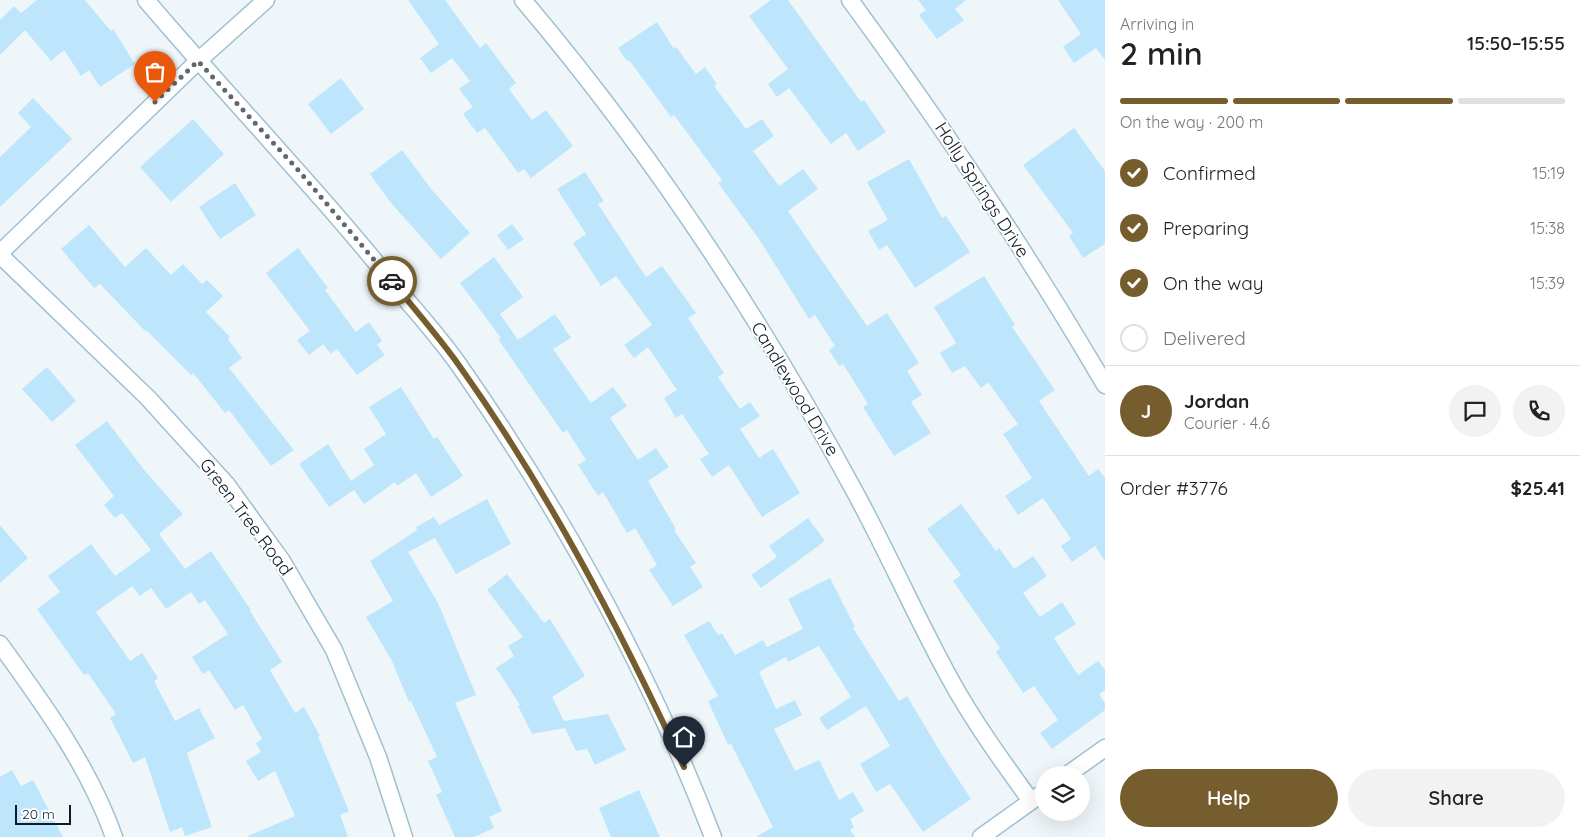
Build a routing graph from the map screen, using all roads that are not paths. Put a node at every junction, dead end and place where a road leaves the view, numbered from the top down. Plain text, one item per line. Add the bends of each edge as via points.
1 (146, 0) edge
2 (266, 0) edge
3 (522, 0) edge
4 (850, 0) edge
5 (198, 61) junction
6 (0, 254) edge
7 (1105, 385) edge
8 (0, 644) edge
9 (1105, 748) edge
10 (1080, 766) edge
11 (1035, 794) edge
12 (1035, 797) edge
13 (114, 837) edge
14 (404, 837) edge
15 (713, 837) edge
16 (981, 837) edge

1 - 5 street
2 - 5 street
3 - 11 street, Candlewood Drive via 607,106 689,219 768,342 856,494 951,680 987,739
4 - 7 street, Holly Springs Drive via 999,213
5 - 6 street
5 - 15 street via 305,178 458,364 569,536 643,678 693,784
6 - 14 street, Green Tree Road via 148,398 226,485 282,561 334,650 378,756
8 - 13 street via 58,724 102,803
9 - 10 street
12 - 16 street

